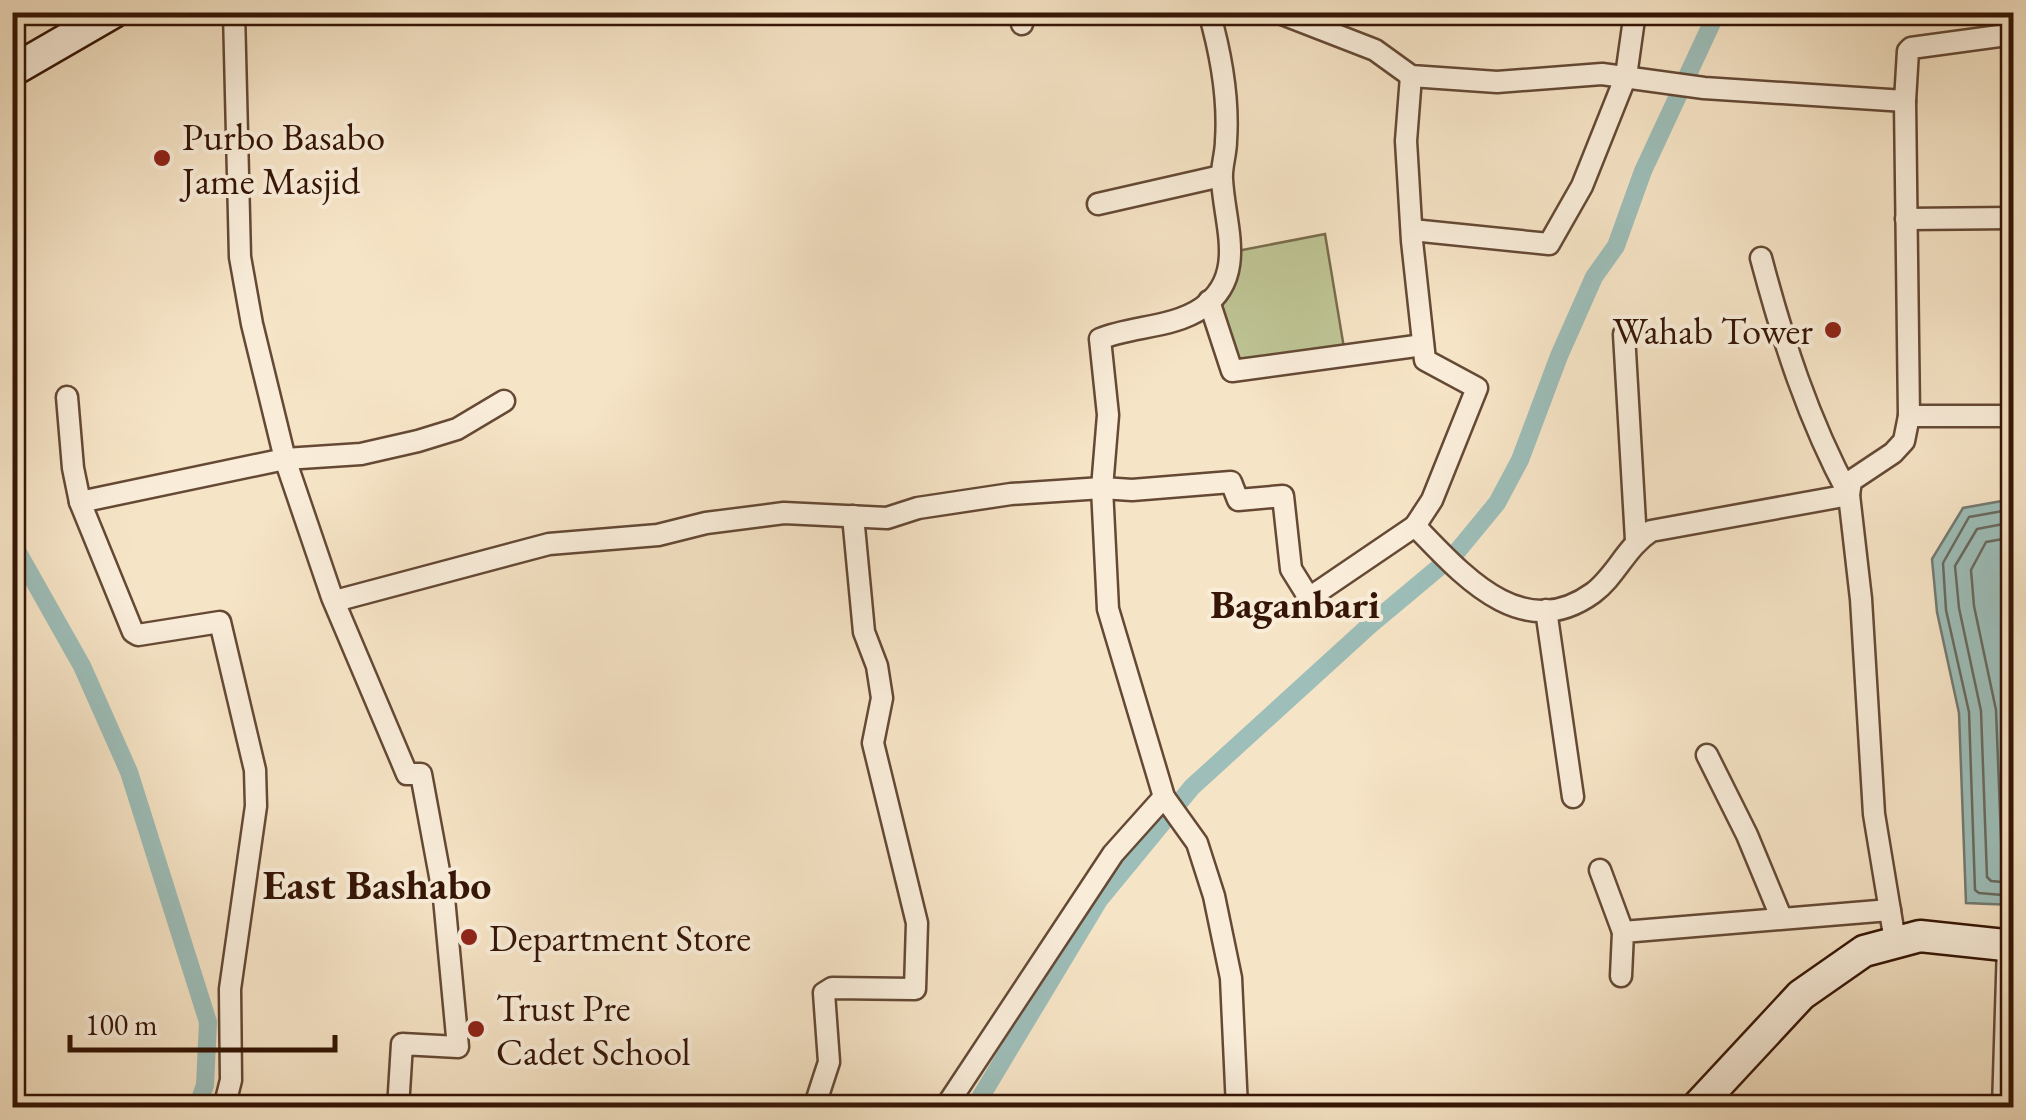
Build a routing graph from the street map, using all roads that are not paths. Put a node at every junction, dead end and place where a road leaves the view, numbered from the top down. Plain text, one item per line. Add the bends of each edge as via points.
1 (114, 12) edge
2 (234, 12) edge
3 (1209, 12) edge
4 (1277, 12) edge
5 (1636, 12) edge
6 (2014, 34) edge
7 (12, 71) edge
8 (1411, 76) junction
9 (1626, 76) junction
10 (1905, 101) junction
11 (1221, 176) junction
12 (1098, 204) dead end
13 (2014, 218) edge
14 (1906, 219) junction
15 (1412, 230) junction
16 (1761, 258) dead end
17 (1209, 301) junction
18 (1624, 334) dead end
19 (1423, 345) junction
20 (67, 398) dead end
21 (504, 401) dead end
22 (1909, 416) junction
23 (2014, 416) edge
24 (284, 459) junction
25 (1102, 488) junction
26 (1849, 495) junction
27 (80, 502) junction
28 (853, 516) junction
29 (1415, 526) junction
30 (1636, 540) junction
31 (335, 601) junction
32 (1546, 610) junction
33 (1708, 754) dead end
34 (1574, 798) dead end
35 (1172, 808) junction
36 (1600, 870) dead end
37 (1890, 910) junction
38 (1780, 917) junction
39 (1622, 932) junction
40 (1895, 941) junction
41 (2011, 946) edge
42 (1621, 976) dead end
43 (224, 1108) edge
44 (398, 1108) edge
45 (814, 1108) edge
46 (945, 1108) edge
47 (1237, 1108) edge
48 (1696, 1108) edge
49 (2003, 1108) edge

1 - 7 street
2 - 24 street via 240,257
3 - 11 street via 1224,71
4 - 8 street via 1376,50
5 - 9 street
6 - 10 street via 1911,48
8 - 9 street via 1497,82 1582,73
8 - 15 street via 1406,141
9 - 10 street
9 - 15 street via 1582,186 1549,244
10 - 14 street
11 - 12 street
11 - 17 street via 1232,255 1223,287
13 - 14 street
14 - 22 street
15 - 19 street
16 - 26 street via 1786,351
17 - 19 street via 1232,371
17 - 25 street via 1100,339 1108,415
18 - 30 street
19 - 29 street via 1424,360 1476,388 1432,500
20 - 27 street
21 - 24 street via 457,429 418,441 361,454
22 - 23 street
22 - 26 street via 1904,441 1851,481
24 - 27 street
24 - 31 street
25 - 28 street via 959,501 888,518
25 - 29 street via 1231,482 1238,500 1283,496 1291,569 1309,598
25 - 35 street via 1108,609
26 - 30 street via 1684,523
26 - 37 street via 1874,814
27 - 43 street via 136,635 217,620 222,625 256,806 230,989 231,1080
28 - 31 street via 784,513 658,535 549,544
28 - 45 street via 864,632 882,698 873,743 916,922 915,989 824,993 829,1062
29 - 32 street via 1480,591
30 - 32 street via 1594,593
31 - 44 street via 407,774 421,774 444,898 458,1047 402,1044
32 - 34 street
33 - 38 street
35 - 46 street via 1113,854
35 - 47 street via 1197,843 1214,896 1230,978
36 - 39 street
37 - 38 street
37 - 40 street
38 - 39 street
39 - 42 street
40 - 41 street via 1920,936
40 - 48 street via 1864,951 1800,996
41 - 49 street

